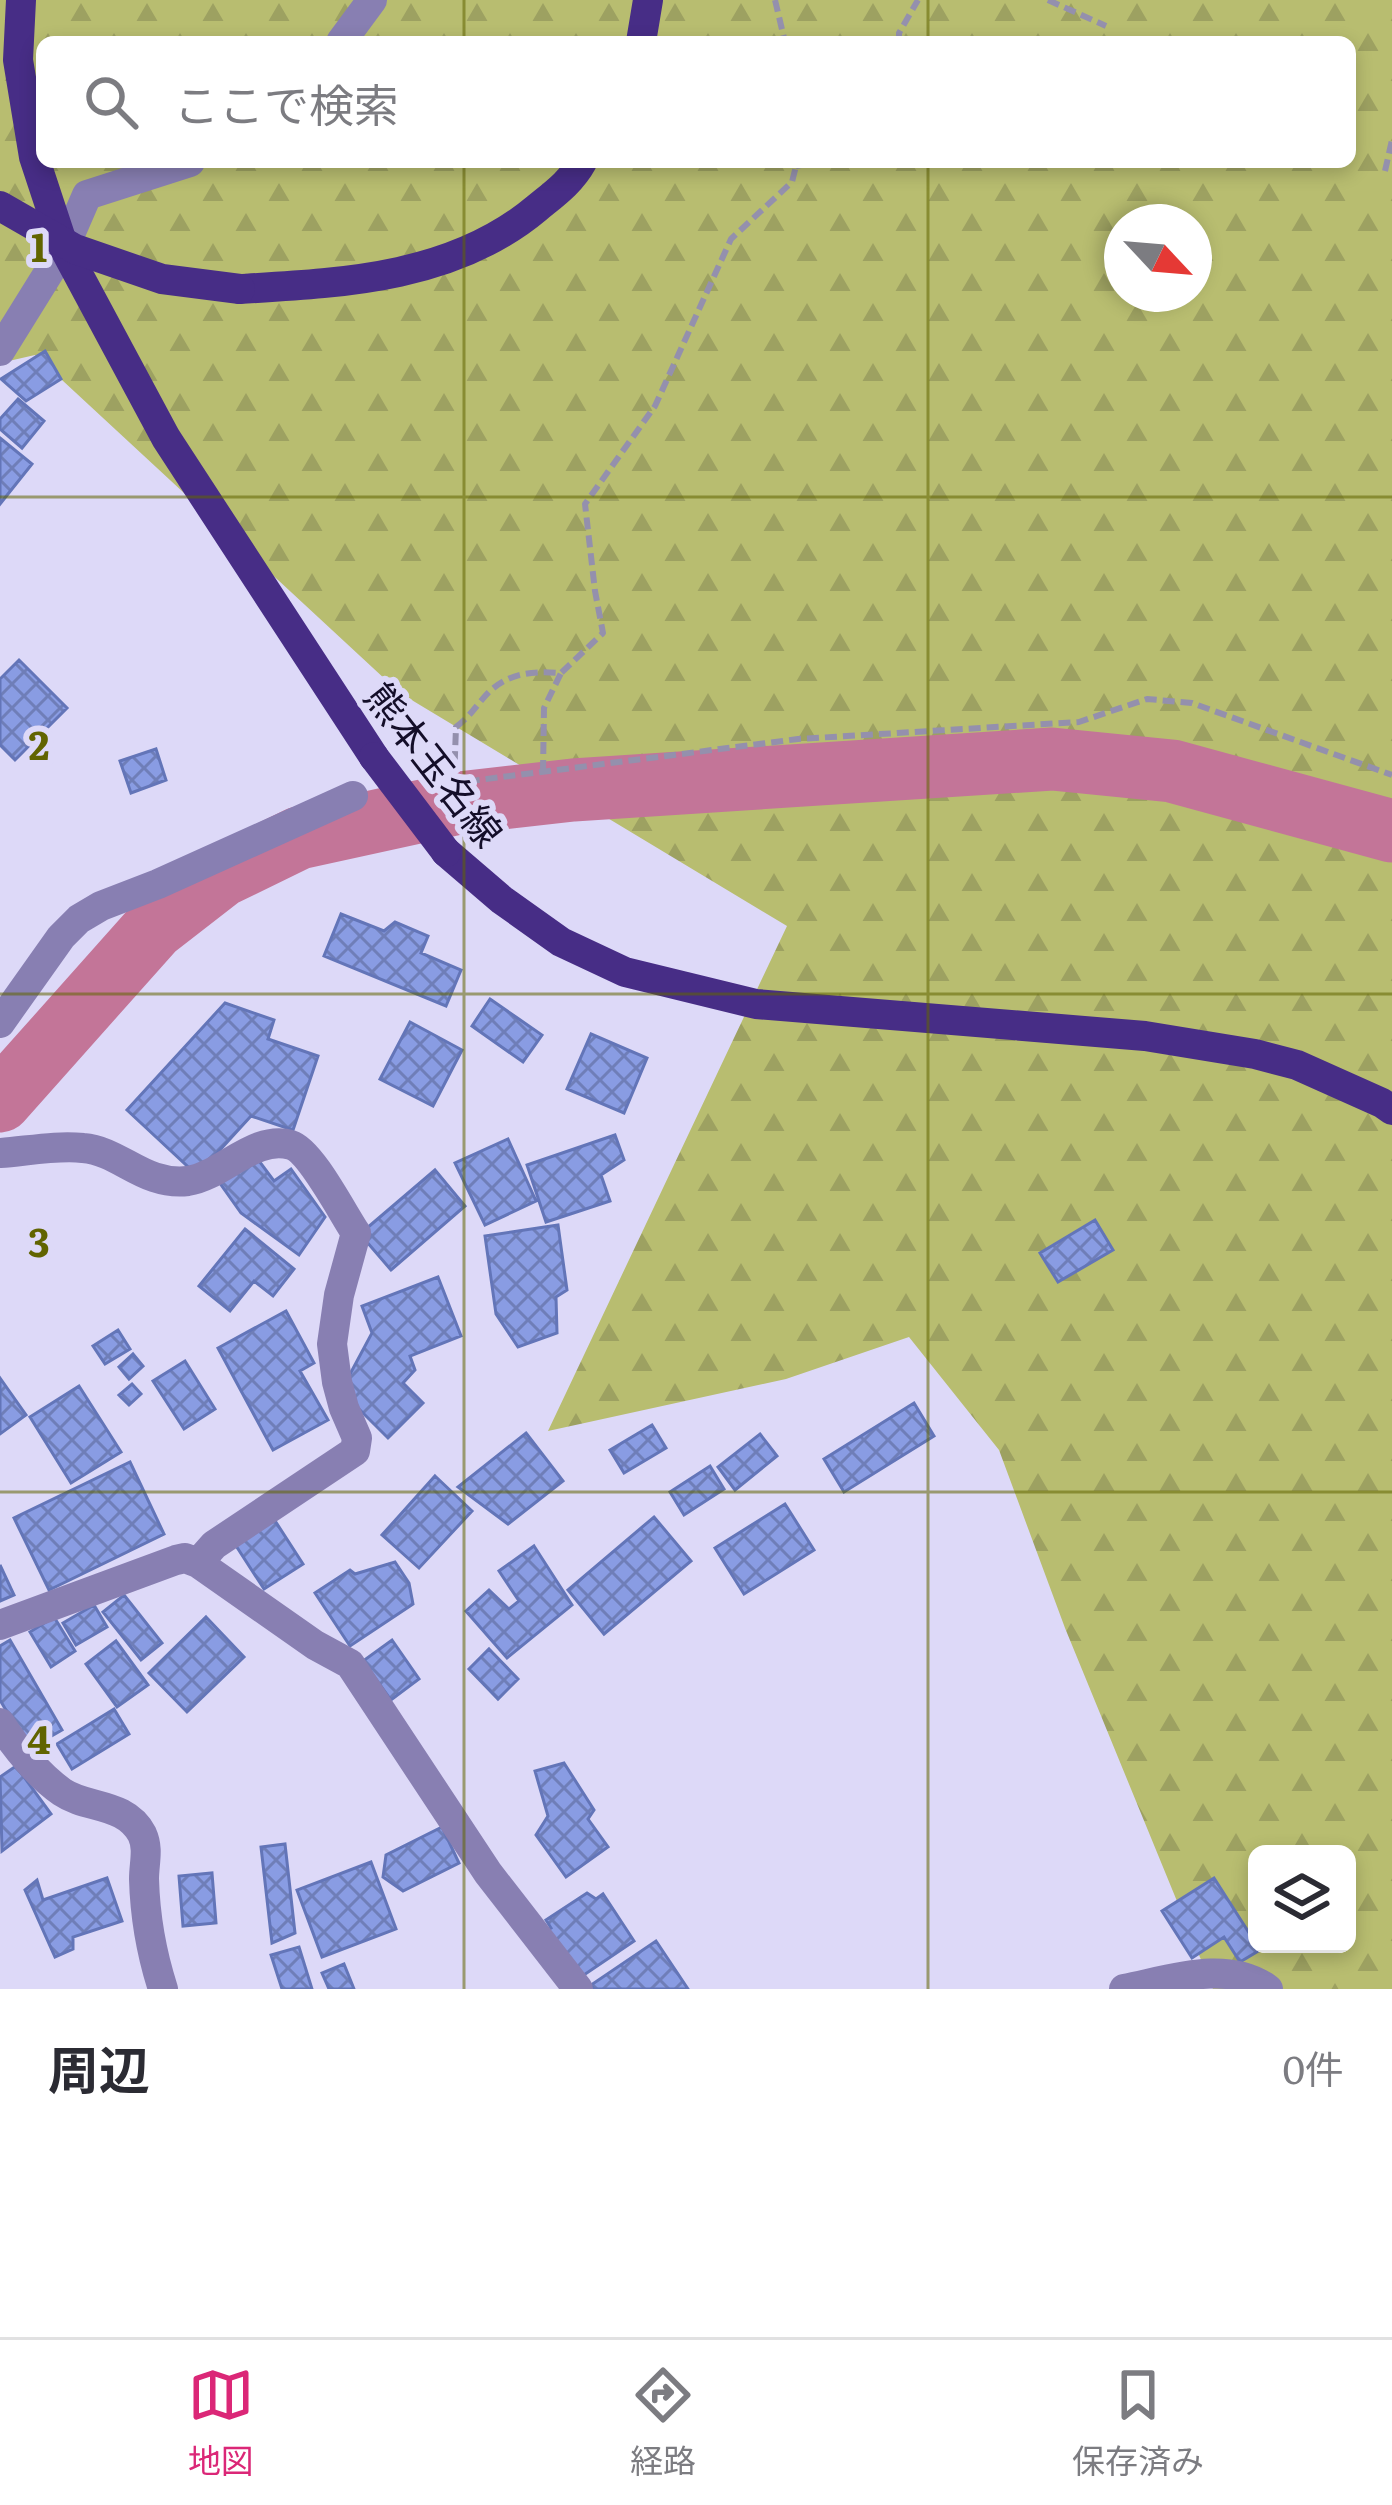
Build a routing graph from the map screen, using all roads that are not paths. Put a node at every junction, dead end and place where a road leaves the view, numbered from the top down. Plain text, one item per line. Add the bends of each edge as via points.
1 (21, 0) edge
2 (373, 0) edge
3 (647, 0) edge
4 (346, 36) edge
5 (642, 36) edge
6 (36, 163) edge
7 (38, 168) edge
8 (171, 168) edge
9 (578, 168) edge
10 (0, 206) edge
11 (64, 248) junction
12 (0, 350) edge
13 (353, 796) dead end
14 (0, 1023) edge
15 (1392, 1110) edge
16 (0, 1153) edge
17 (198, 1563) junction
18 (0, 1625) edge
19 (0, 1723) edge
20 (163, 1989) edge
21 (578, 1989) edge
22 (1124, 1989) edge
23 (1268, 1989) edge

1 - 6 main road, 熊本玉名線 via 18,60
2 - 4 street
3 - 5 main road
7 - 11 main road, 熊本玉名線
8 - 11 street via 87,195
9 - 10 main road, bridge via 513,229 430,267 337,284 240,289 162,278 75,249
11 - 12 street
11 - 15 main road, 熊本玉名線, bridge via 166,438 374,757 446,852 560,943 625,972 756,1004 1145,1036 1255,1054 1298,1065
13 - 14 street via 79,919
16 - 17 street via 85,1148 171,1182 287,1144 304,1153 356,1233 332,1344 355,1451
17 - 18 street via 176,1560
17 - 21 street via 350,1664 488,1873
19 - 20 street via 49,1782 116,1810 141,1832
22 - 23 street via 1207,1973 1240,1975

